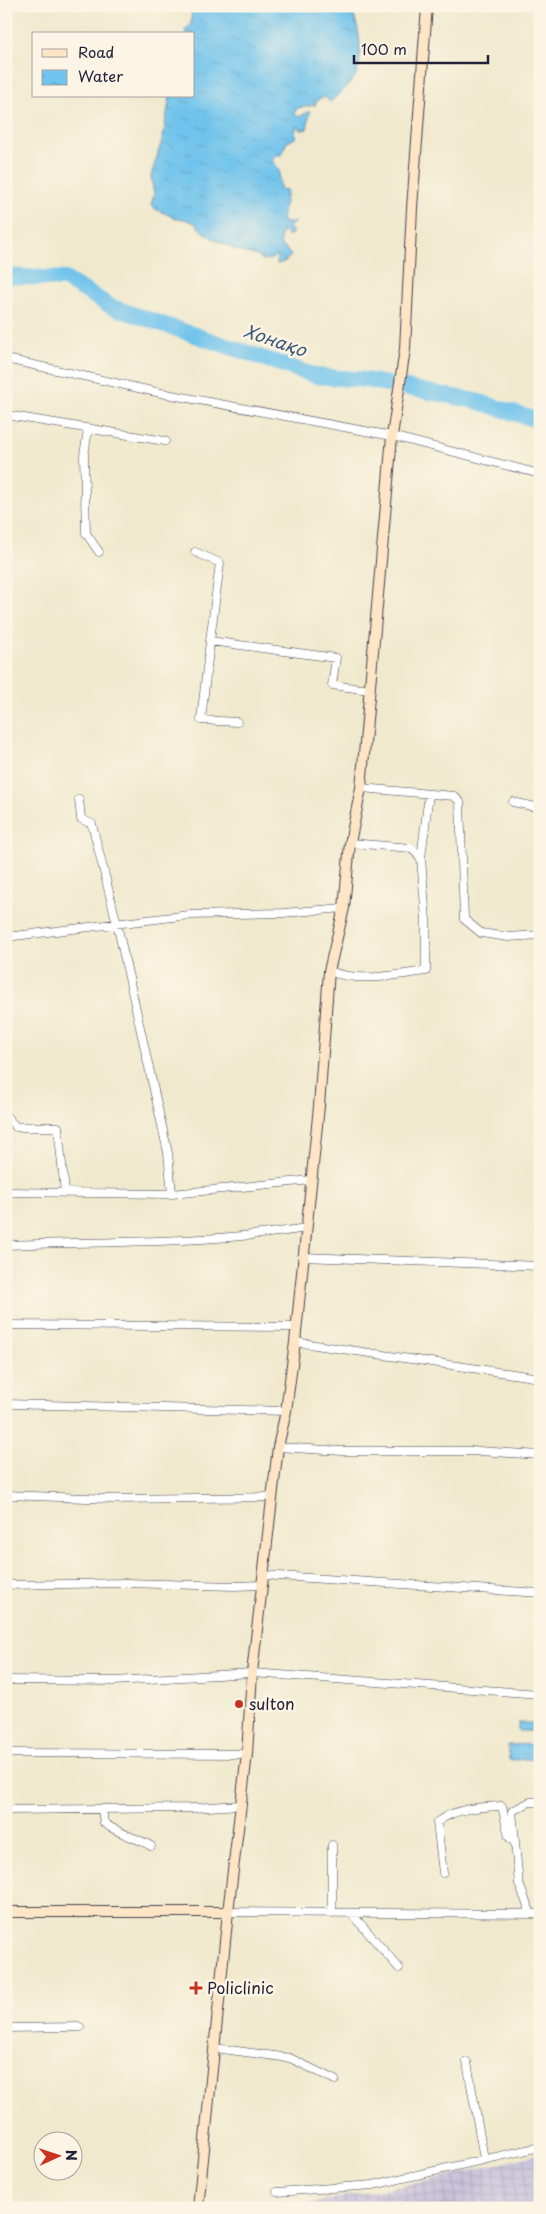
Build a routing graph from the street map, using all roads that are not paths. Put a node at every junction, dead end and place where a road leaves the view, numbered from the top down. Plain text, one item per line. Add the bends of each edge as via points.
1 (426, 6) edge
2 (6, 359) edge
3 (6, 416) edge
4 (88, 430) junction
5 (392, 436) junction
6 (165, 441) dead end
7 (540, 474) edge
8 (99, 552) dead end
9 (195, 552) dead end
10 (210, 641) junction
11 (370, 690) junction
12 (237, 722) dead end
13 (361, 788) junction
14 (429, 794) junction
15 (79, 799) dead end
16 (513, 802) dead end
17 (540, 808) edge
18 (350, 843) junction
19 (421, 858) junction
20 (344, 908) junction
21 (117, 924) junction
22 (540, 935) edge
23 (6, 937) edge
24 (329, 971) junction
25 (6, 1116) edge
26 (311, 1180) junction
27 (6, 1192) edge
28 (65, 1192) junction
29 (172, 1194) junction
30 (306, 1228) junction
31 (6, 1245) edge
32 (302, 1257) junction
33 (540, 1266) edge
34 (6, 1325) edge
35 (296, 1327) junction
36 (295, 1342) junction
37 (540, 1378) edge
38 (6, 1404) edge
39 (286, 1411) junction
40 (278, 1447) junction
41 (540, 1455) edge
42 (6, 1495) edge
43 (272, 1497) junction
44 (262, 1580) junction
45 (6, 1584) edge
46 (540, 1593) edge
47 (252, 1673) junction
48 (6, 1680) edge
49 (540, 1694) edge
50 (6, 1753) edge
51 (247, 1754) junction
52 (540, 1802) edge
53 (241, 1804) junction
54 (102, 1809) junction
55 (6, 1810) edge
56 (515, 1843) junction
57 (332, 1845) dead end
58 (151, 1846) dead end
59 (443, 1873) dead end
60 (6, 1912) edge
61 (228, 1912) junction
62 (332, 1913) junction
63 (351, 1913) junction
64 (531, 1914) junction
65 (540, 1914) edge
66 (398, 1968) dead end
67 (80, 2027) dead end
68 (6, 2028) edge
69 (214, 2048) junction
70 (467, 2062) dead end
71 (335, 2080) dead end
72 (540, 2147) edge
73 (484, 2158) junction
74 (277, 2192) dead end
75 (198, 2208) edge

1 - 5 street via 405,349
2 - 5 street via 161,393
3 - 4 street
4 - 6 street
4 - 8 street via 84,455 86,533
5 - 7 street
5 - 11 street
9 - 10 street via 220,563
10 - 11 street via 336,658 332,685
10 - 12 street via 201,720
11 - 13 street
13 - 14 street
13 - 18 street
14 - 19 street
14 - 22 street via 454,796 460,802 464,919 481,934 508,937
15 - 21 street via 81,820 92,824
16 - 17 street
18 - 19 street via 411,848
18 - 20 street
19 - 24 street via 426,971 344,977
20 - 21 street via 189,915
20 - 24 street
21 - 23 street
21 - 29 street via 168,1153
24 - 26 street
25 - 28 street via 16,1127 58,1127
26 - 29 street
26 - 30 street
27 - 28 street
28 - 29 street
30 - 31 street via 203,1238
30 - 32 street
32 - 33 street
32 - 35 street
34 - 35 street
35 - 36 street
36 - 37 street
36 - 39 street
38 - 39 street
39 - 40 street
40 - 41 street
40 - 43 street
42 - 43 street via 113,1499
43 - 44 street
44 - 45 street via 234,1586
44 - 46 street
44 - 47 street
47 - 48 street via 114,1681
47 - 49 street
47 - 51 street
50 - 51 street
51 - 53 street
52 - 56 street via 530,1802 512,1811
53 - 54 street
53 - 61 street
54 - 55 street
54 - 58 street via 104,1823 116,1832 136,1837
56 - 59 street via 509,1837 502,1806 472,1808 446,1816 437,1822
56 - 64 street via 519,1884
57 - 62 street
60 - 61 street
61 - 62 street
61 - 69 street
62 - 63 street
63 - 64 street
63 - 66 street
64 - 65 street
67 - 68 street
69 - 71 street via 290,2058
69 - 75 street
70 - 73 street
72 - 73 street
73 - 74 street via 373,2185

